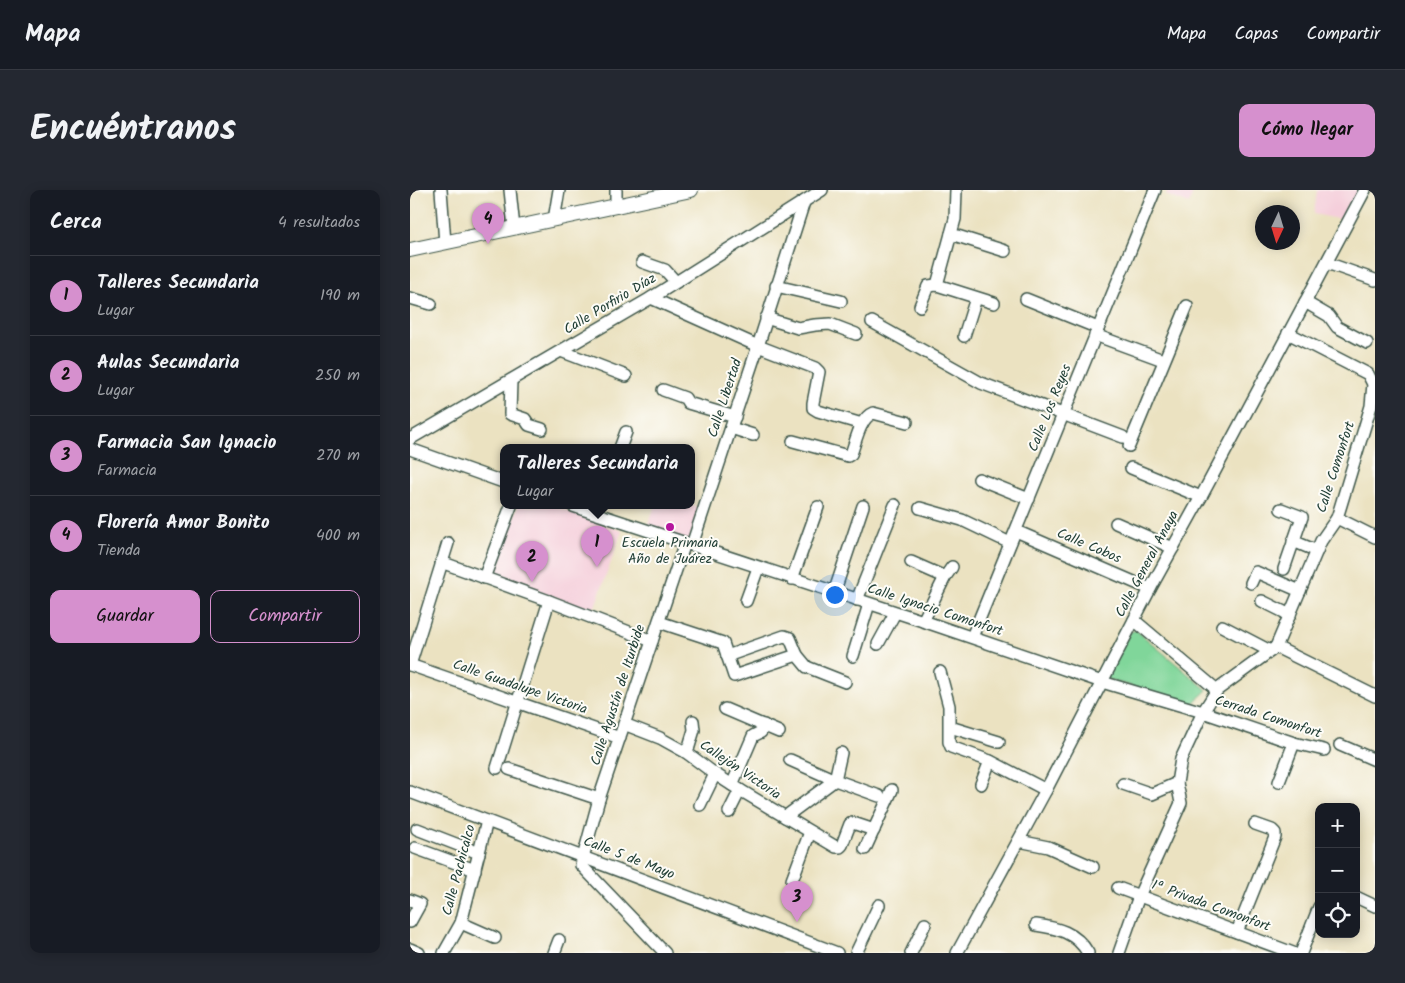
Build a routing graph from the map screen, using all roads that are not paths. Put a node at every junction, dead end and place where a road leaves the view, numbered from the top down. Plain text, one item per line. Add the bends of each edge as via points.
1 (441, 190) edge
2 (510, 190) edge
3 (559, 190) edge
4 (616, 190) edge
5 (691, 190) edge
6 (822, 190) edge
7 (956, 190) edge
8 (1155, 190) edge
9 (1365, 190) edge
10 (660, 194) edge
11 (804, 202) junction
12 (616, 207) junction
13 (554, 220) junction
14 (514, 228) junction
15 (951, 234) junction
16 (445, 243) junction
17 (410, 250) edge
18 (1004, 251) dead end
19 (642, 262) dead end
20 (1327, 263) junction
21 (1375, 280) edge
22 (676, 282) junction
23 (937, 285) junction
24 (776, 286) junction
25 (410, 298) edge
26 (651, 298) junction
27 (976, 298) junction
28 (1026, 299) dead end
29 (841, 301) dead end
30 (1305, 302) junction
31 (431, 304) dead end
32 (994, 304) dead end
33 (920, 306) dead end
34 (1187, 306) dead end
35 (766, 318) junction
36 (872, 322) dead end
37 (1097, 331) junction
38 (1288, 333) junction
39 (856, 334) dead end
40 (964, 336) dead end
41 (1367, 344) dead end
42 (758, 346) junction
43 (561, 351) junction
44 (1163, 360) junction
45 (626, 376) dead end
46 (511, 381) junction
47 (663, 390) dead end
48 (1373, 406) edge
49 (1063, 414) junction
50 (733, 422) junction
51 (907, 422) dead end
52 (862, 424) junction
53 (542, 429) dead end
54 (626, 432) dead end
55 (753, 434) dead end
56 (410, 439) edge
57 (793, 440) dead end
58 (622, 444) edge
59 (410, 449) edge
60 (1131, 468) dead end
61 (979, 478) dead end
62 (500, 481) edge
63 (1201, 497) junction
64 (1029, 499) junction
65 (895, 505) dead end
66 (863, 506) dead end
67 (818, 507) dead end
68 (920, 508) dead end
69 (510, 509) edge
70 (596, 509) edge
71 (1281, 509) dead end
72 (1337, 518) junction
73 (1116, 523) dead end
74 (1016, 531) junction
75 (1375, 537) edge
76 (1294, 541) junction
77 (448, 543) dead end
78 (1010, 543) junction
79 (688, 544) junction
80 (1173, 548) junction
81 (1316, 551) junction
82 (442, 562) junction
83 (910, 562) dead end
84 (758, 568) junction
85 (1284, 569) dead end
86 (484, 578) junction
87 (792, 579) junction
88 (1251, 582) dead end
89 (1150, 589) junction
90 (1300, 591) junction
91 (834, 592) junction
92 (857, 600) junction
93 (549, 601) junction
94 (746, 601) dead end
95 (1262, 601) dead end
96 (869, 604) junction
97 (895, 613) junction
98 (1290, 615) junction
99 (1134, 620) junction
100 (923, 621) junction
101 (658, 622) junction
102 (1222, 626) dead end
103 (972, 637) junction
104 (652, 641) junction
105 (878, 644) dead end
106 (1273, 649) junction
107 (797, 655) junction
108 (727, 656) junction
109 (852, 656) dead end
110 (410, 665) edge
111 (940, 672) dead end
112 (845, 682) dead end
113 (1102, 682) junction
114 (1217, 690) junction
115 (1375, 696) edge
116 (517, 702) junction
117 (725, 709) dead end
118 (1203, 712) junction
119 (693, 721) dead end
120 (624, 724) junction
121 (764, 725) junction
122 (950, 727) junction
123 (779, 732) dead end
124 (620, 738) junction
125 (1000, 742) dead end
126 (1294, 743) junction
127 (1340, 745) dead end
128 (1324, 750) dead end
129 (687, 753) junction
130 (841, 753) dead end
131 (790, 760) dead end
132 (1375, 760) edge
133 (990, 761) junction
134 (497, 768) dead end
135 (510, 770) dead end
136 (715, 774) junction
137 (835, 780) junction
138 (1279, 782) dead end
139 (981, 784) dead end
140 (1123, 784) dead end
141 (1177, 784) junction
142 (736, 788) junction
143 (892, 790) dead end
144 (1046, 790) junction
145 (410, 792) edge
146 (879, 796) dead end
147 (599, 799) junction
148 (700, 805) dead end
149 (729, 812) dead end
150 (785, 817) junction
151 (487, 821) junction
152 (1255, 824) dead end
153 (417, 829) dead end
154 (874, 830) junction
155 (810, 832) junction
156 (1019, 841) junction
157 (415, 848) dead end
158 (865, 849) dead end
159 (479, 853) junction
160 (583, 857) junction
161 (1093, 866) dead end
162 (474, 870) junction
163 (792, 880) dead end
164 (1118, 888) dead end
165 (1139, 896) junction
166 (1360, 899) edge
167 (410, 900) edge
168 (879, 906) dead end
169 (1375, 906) edge
170 (1315, 917) edge
171 (410, 922) edge
172 (461, 923) junction
173 (925, 924) dead end
174 (1036, 925) dead end
175 (1237, 932) junction
176 (495, 938) dead end
177 (560, 940) dead end
178 (410, 949) edge
179 (419, 953) edge
180 (444, 953) edge
181 (554, 953) edge
182 (665, 953) edge
183 (837, 953) edge
184 (856, 953) edge
185 (911, 953) edge
186 (958, 953) edge
187 (1088, 953) edge
188 (1119, 953) edge
189 (1293, 953) edge
190 (1301, 953) edge

1 - 16 street
2 - 14 street
3 - 13 street
4 - 12 street
5 - 10 main road
6 - 11 street, Calle Porfirio Díaz
7 - 15 street
8 - 37 street, Calle Los Reyes
9 - 20 street, Calle General Anaya
10 - 12 main road
11 - 22 street, Calle Porfirio Díaz
11 - 24 street, Calle Libertad
12 - 13 main road
13 - 14 main road
14 - 16 main road
15 - 18 street
15 - 23 street
16 - 17 main road
19 - 22 street via 665,270
20 - 21 street
20 - 30 street, Calle General Anaya
22 - 26 street, Calle Porfirio Díaz
23 - 27 street
23 - 33 street via 928,286
24 - 29 street
24 - 35 street, Calle Libertad
25 - 31 street
26 - 42 street, Calle Libertad
26 - 43 street, Calle Porfirio Díaz
27 - 32 street
27 - 40 street
28 - 37 street
30 - 38 street, Calle General Anaya
30 - 41 street via 1328,316 1337,327
34 - 44 street
35 - 39 street via 798,328 830,324
35 - 42 street, Calle Libertad
36 - 49 street via 981,383
37 - 44 street
37 - 49 street, Calle Los Reyes
38 - 48 street, Calle Comonfort via 1368,374 1373,384
38 - 63 street, Calle General Anaya
42 - 50 street, Calle Libertad
42 - 52 street via 819,372 813,408
43 - 45 street
43 - 46 street, Calle Porfirio Díaz
44 - 49 street via 1126,442
46 - 53 street via 510,414
46 - 56 street, Calle Porfirio Díaz
47 - 50 street
48 - 72 street, Calle Comonfort
49 - 64 street, Calle Los Reyes
50 - 55 street
50 - 79 street, Calle Libertad
51 - 52 street via 873,413
52 - 57 street via 852,454 848,456
54 - 58 street
59 - 62 street
60 - 63 street
61 - 64 street
63 - 80 street, Calle General Anaya
64 - 74 street, Calle Los Reyes
65 - 92 street
66 - 91 street
67 - 87 street
68 - 78 street via 962,520
69 - 86 street
70 - 79 street, Calle Ignacio Comonfort
71 - 76 street via 1302,517
72 - 75 street
72 - 81 street, Calle Comonfort
73 - 80 street
74 - 78 street, Calle Los Reyes
74 - 89 street, Calle Cobos
76 - 81 street
76 - 85 street
77 - 82 street
78 - 103 street, Calle Los Reyes
79 - 84 street, Calle Ignacio Comonfort
79 - 101 street, Calle Agustín de Iturbide
80 - 89 street, Calle General Anaya
81 - 90 street, Calle Comonfort
82 - 86 street
82 - 110 street
83 - 100 street via 949,572
84 - 87 street, Calle Ignacio Comonfort
84 - 94 street
86 - 93 street
87 - 91 street, Calle Ignacio Comonfort
88 - 90 street via 1256,572
89 - 99 street, Calle General Anaya
90 - 98 street, Calle Comonfort
91 - 92 street, Calle Ignacio Comonfort
92 - 96 street, Calle Ignacio Comonfort
93 - 104 street
93 - 116 street
95 - 98 street
96 - 97 street, Calle Ignacio Comonfort
96 - 109 street
97 - 100 street, Calle Ignacio Comonfort
97 - 105 street
98 - 106 street, Calle Comonfort
99 - 113 street, Calle General Anaya
99 - 114 street
100 - 103 street, Calle Ignacio Comonfort
101 - 104 street, Calle Agustín de Iturbide
101 - 108 street via 723,643
102 - 106 street
103 - 113 street, Calle Ignacio Comonfort
104 - 120 street, Calle Agustín de Iturbide
106 - 114 street
106 - 115 street
107 - 108 street via 790,638 784,636
107 - 108 street via 734,676
107 - 112 street via 807,667
110 - 116 street, Calle Guadalupe Victoria
111 - 122 street via 949,706
113 - 118 street, Calle Ignacio Comonfort
113 - 144 street, Calle General Anaya
114 - 118 street
116 - 124 street, Calle Guadalupe Victoria
116 - 134 street
117 - 121 street
118 - 126 street, Cerrada Comonfort
118 - 141 street via 1181,758
119 - 129 street via 694,730
120 - 124 street, Calle Agustín de Iturbide
120 - 129 street, Callejón Victoria
121 - 123 street
121 - 142 street via 761,732 753,736
122 - 125 street
122 - 133 street via 951,747
124 - 147 street, Calle Agustín de Iturbide
126 - 128 street, Cerrada Comonfort
126 - 138 street
127 - 132 street
129 - 136 street, Callejón Victoria
130 - 137 street
131 - 137 street
133 - 139 street
133 - 144 street
135 - 147 street
136 - 142 street, Callejón Victoria
136 - 148 street
137 - 146 street
137 - 150 street
140 - 141 street via 1152,794
141 - 165 street via 1181,803
142 - 149 street
142 - 150 street, Callejón Victoria
143 - 154 street
144 - 156 street, Calle General Anaya
145 - 151 street, Calle 5 de Mayo
147 - 160 street, Calle Agustín de Iturbide
150 - 155 street, Callejón Victoria
151 - 159 street, Calle Pachicalco
151 - 160 street, Calle 5 de Mayo
152 - 175 street via 1272,830 1275,837
153 - 159 street
154 - 155 street, Callejón Victoria via 850,824 840,847
154 - 158 street
155 - 163 street
156 - 161 street via 1048,847
156 - 186 street, Calle General Anaya
157 - 162 street
159 - 162 street, Calle Pachicalco
160 - 182 street via 581,865
160 - 183 street, Calle 5 de Mayo
162 - 172 street, Calle Pachicalco
164 - 165 street, 1ª Privada Comonfort
165 - 175 street, 1ª Privada Comonfort
165 - 188 street
166 - 169 street
167 - 171 street via 420,904
168 - 184 street
170 - 190 street
172 - 176 street
172 - 180 street, Calle Pachicalco
173 - 185 street
174 - 187 street via 1059,929 1074,937
175 - 189 street, 1ª Privada Comonfort
177 - 181 street
178 - 179 street

